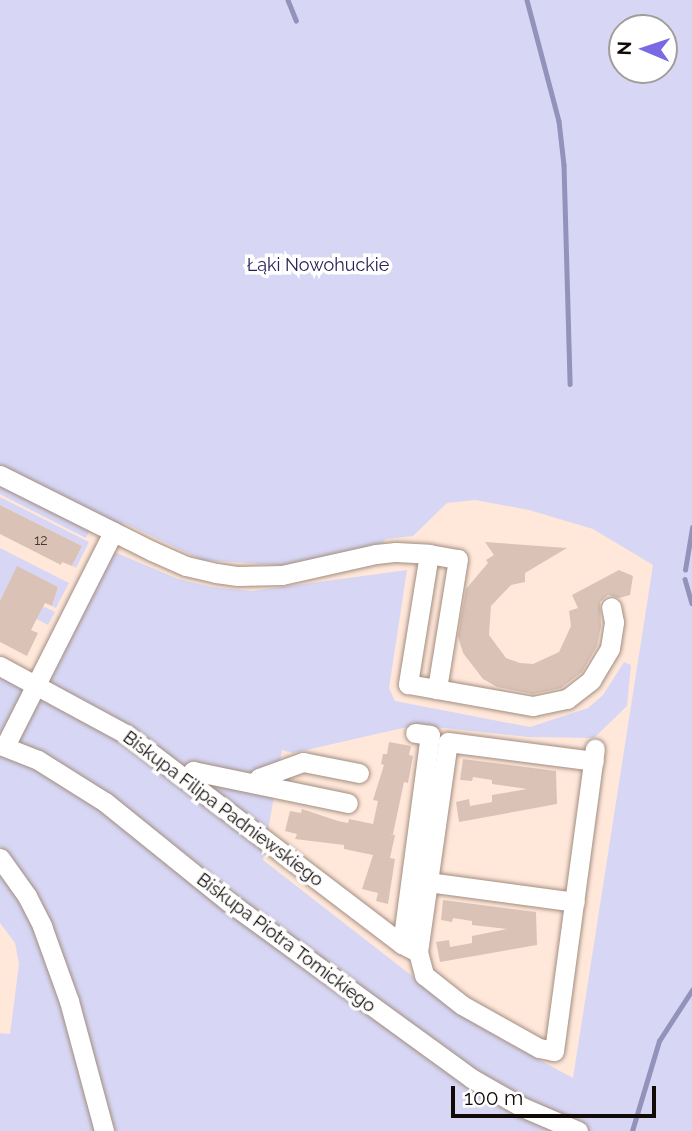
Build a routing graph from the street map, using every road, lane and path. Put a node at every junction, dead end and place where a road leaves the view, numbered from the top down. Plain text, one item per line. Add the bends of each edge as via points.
1 (0, 475) edge
2 (113, 532) junction
3 (420, 553) junction
4 (611, 607) dead end
5 (0, 666) edge
6 (37, 685) junction
7 (437, 689) junction
8 (415, 733) dead end
9 (3, 746) edge
10 (359, 773) dead end
11 (187, 780) junction
12 (258, 784) junction
13 (348, 803) dead end
14 (0, 858) edge
15 (428, 882) junction
16 (575, 902) junction
17 (410, 948) junction
18 (104, 1131) edge
19 (578, 1131) edge

1 - 2 street
2 - 3 street via 186,566 238,576 282,575 376,554
2 - 6 street
3 - 7 street via 408,684
3 - 7 street via 458,559
4 - 7 street via 610,648 591,680 566,699 533,706
5 - 6 street, Biskupa Filipa Padniewskiego
6 - 9 street
6 - 11 street, Biskupa Filipa Padniewskiego via 126,734
8 - 17 street via 430,735
9 - 19 street, Biskupa Piotra Tomickiego via 65,775 105,802 229,902 471,1078 513,1103
10 - 12 street via 303,762 259,778
11 - 12 street via 193,771
11 - 17 street, Biskupa Filipa Padniewskiego
12 - 13 street
14 - 18 street via 42,926 69,1001
15 - 16 street
15 - 16 street via 448,742 594,755
15 - 17 street
16 - 17 street via 554,1051 535,1046 462,1006 425,975

